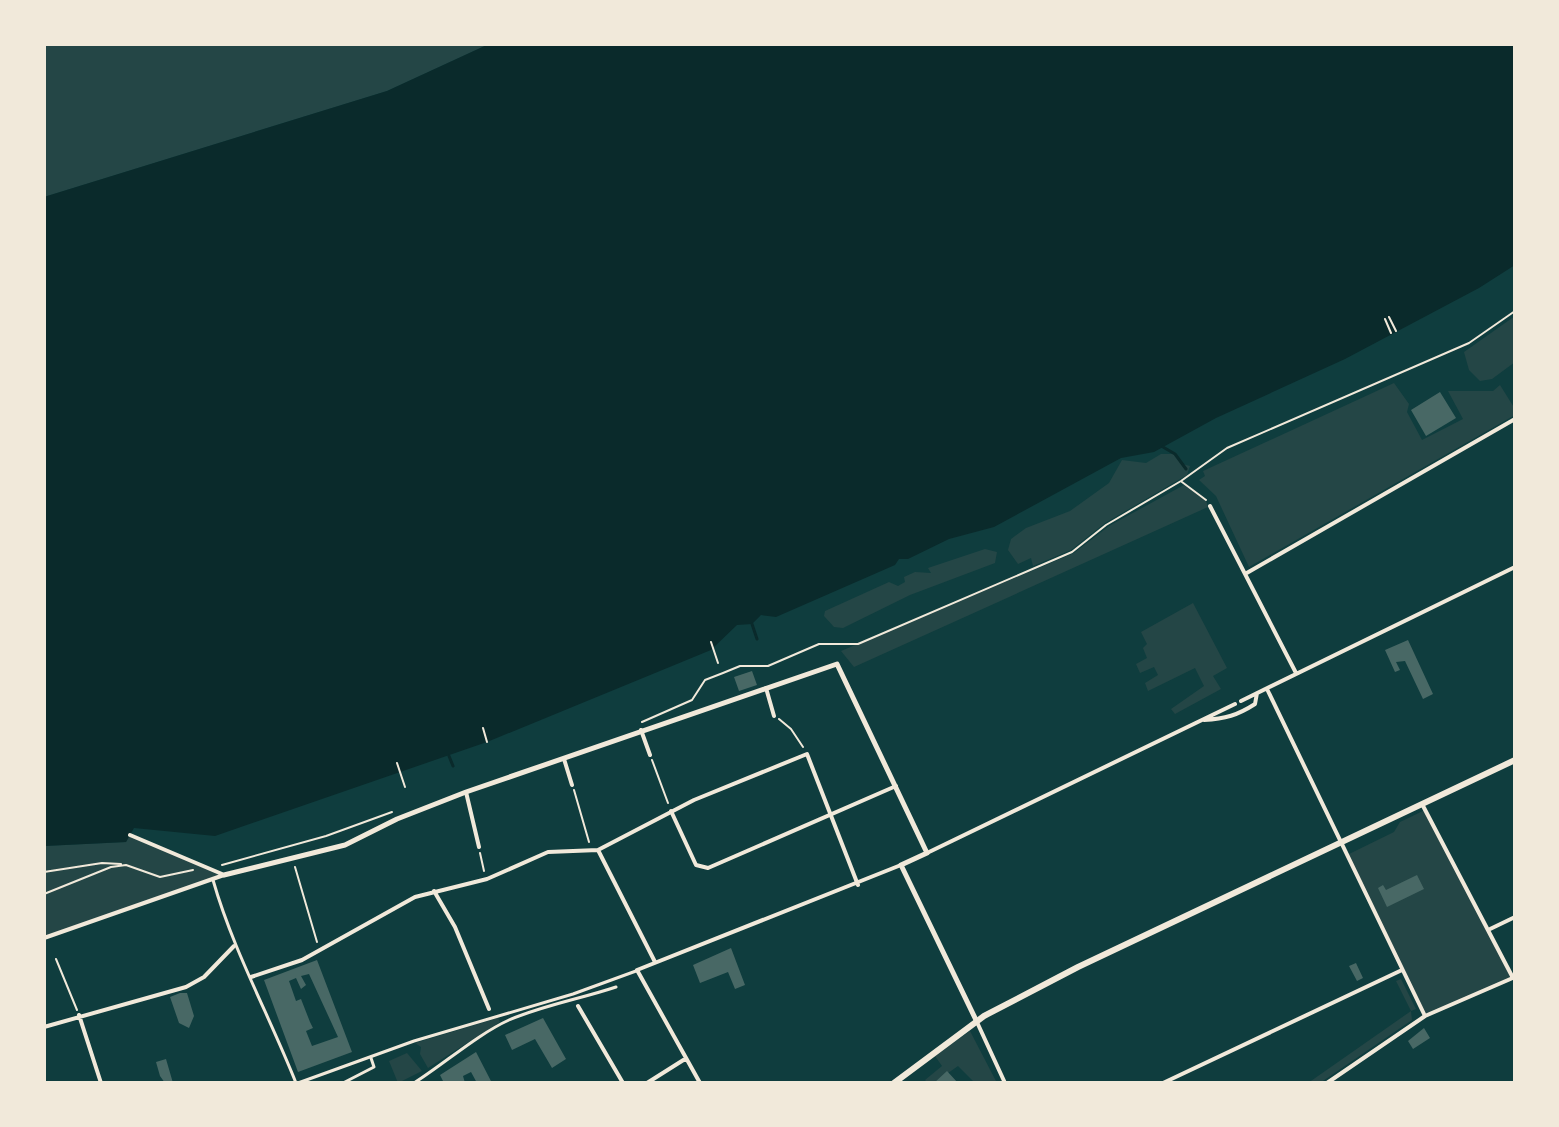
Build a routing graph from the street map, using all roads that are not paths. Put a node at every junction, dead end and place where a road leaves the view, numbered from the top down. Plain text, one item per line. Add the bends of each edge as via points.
1 (1515, 419) edge
2 (1210, 506) road end
3 (1515, 567) edge
4 (1245, 574) junction
5 (1296, 673) junction
6 (766, 688) junction
7 (1267, 689) junction
8 (1257, 693) junction
9 (774, 716) road end
10 (1202, 721) junction
11 (639, 727) junction
12 (650, 755) road end
13 (564, 759) junction
14 (1515, 760) edge
15 (572, 785) road end
16 (897, 785) junction
17 (466, 792) junction
18 (1422, 804) junction
19 (671, 811) junction
20 (831, 812) junction
21 (130, 835) dead end
22 (1342, 844) junction
23 (479, 847) road end
24 (595, 850) junction
25 (927, 853) junction
26 (901, 865) junction
27 (224, 875) junction
28 (212, 878) junction
29 (858, 885) junction
30 (434, 891) junction
31 (1515, 917) edge
32 (1488, 930) junction
33 (44, 938) edge
34 (234, 946) junction
35 (655, 963) junction
36 (637, 970) junction
37 (1402, 970) junction
38 (251, 977) junction
39 (1514, 978) edge
40 (616, 987) dead end
41 (573, 994) junction
42 (577, 1004) junction
43 (489, 1009) joint
44 (79, 1015) junction
45 (1425, 1016) junction
46 (492, 1017) junction
47 (976, 1020) junction
48 (44, 1027) edge
49 (371, 1058) junction
50 (685, 1059) junction
51 (101, 1083) edge
52 (297, 1083) edge
53 (343, 1083) edge
54 (414, 1083) edge
55 (623, 1083) edge
56 (647, 1083) edge
57 (700, 1083) edge
58 (894, 1083) edge
59 (1005, 1083) edge
60 (1163, 1083) edge
61 (1327, 1083) edge

1 - 4 street
2 - 4 street
3 - 5 street
4 - 5 street
5 - 7 street
6 - 9 street
6 - 11 street
6 - 16 street via 837,664
7 - 8 street
7 - 22 street
8 - 10 street
8 - 10 street via 1255,704 1243,712
10 - 25 street
11 - 12 street
11 - 13 street
13 - 15 street
13 - 17 street
14 - 18 main road
16 - 20 street
16 - 25 street
17 - 23 street
17 - 27 street via 345,845
18 - 22 main road
18 - 32 street
19 - 20 street via 696,865 704,869
19 - 20 street via 807,754
19 - 24 street
20 - 29 street
21 - 27 street
22 - 37 street
22 - 47 main road
24 - 30 street via 548,852 487,879
24 - 35 street
25 - 26 street
26 - 29 street
26 - 47 street
27 - 28 street
28 - 33 street
28 - 34 street
29 - 35 street
30 - 38 street via 384,912 302,960
30 - 43 street
31 - 32 street
32 - 39 street
34 - 38 street
34 - 44 street via 204,977 186,987
35 - 36 street
36 - 41 street
36 - 50 street
37 - 45 street
37 - 60 street
38 - 52 street
39 - 45 street
40 - 42 street
41 - 42 street
41 - 46 street
42 - 54 street via 564,1000 506,1022
42 - 55 street
43 - 46 street
44 - 48 street
44 - 51 street
45 - 61 street
46 - 49 street
47 - 58 main road
47 - 59 street
49 - 52 street
49 - 53 street via 374,1067
50 - 56 street
50 - 57 street

